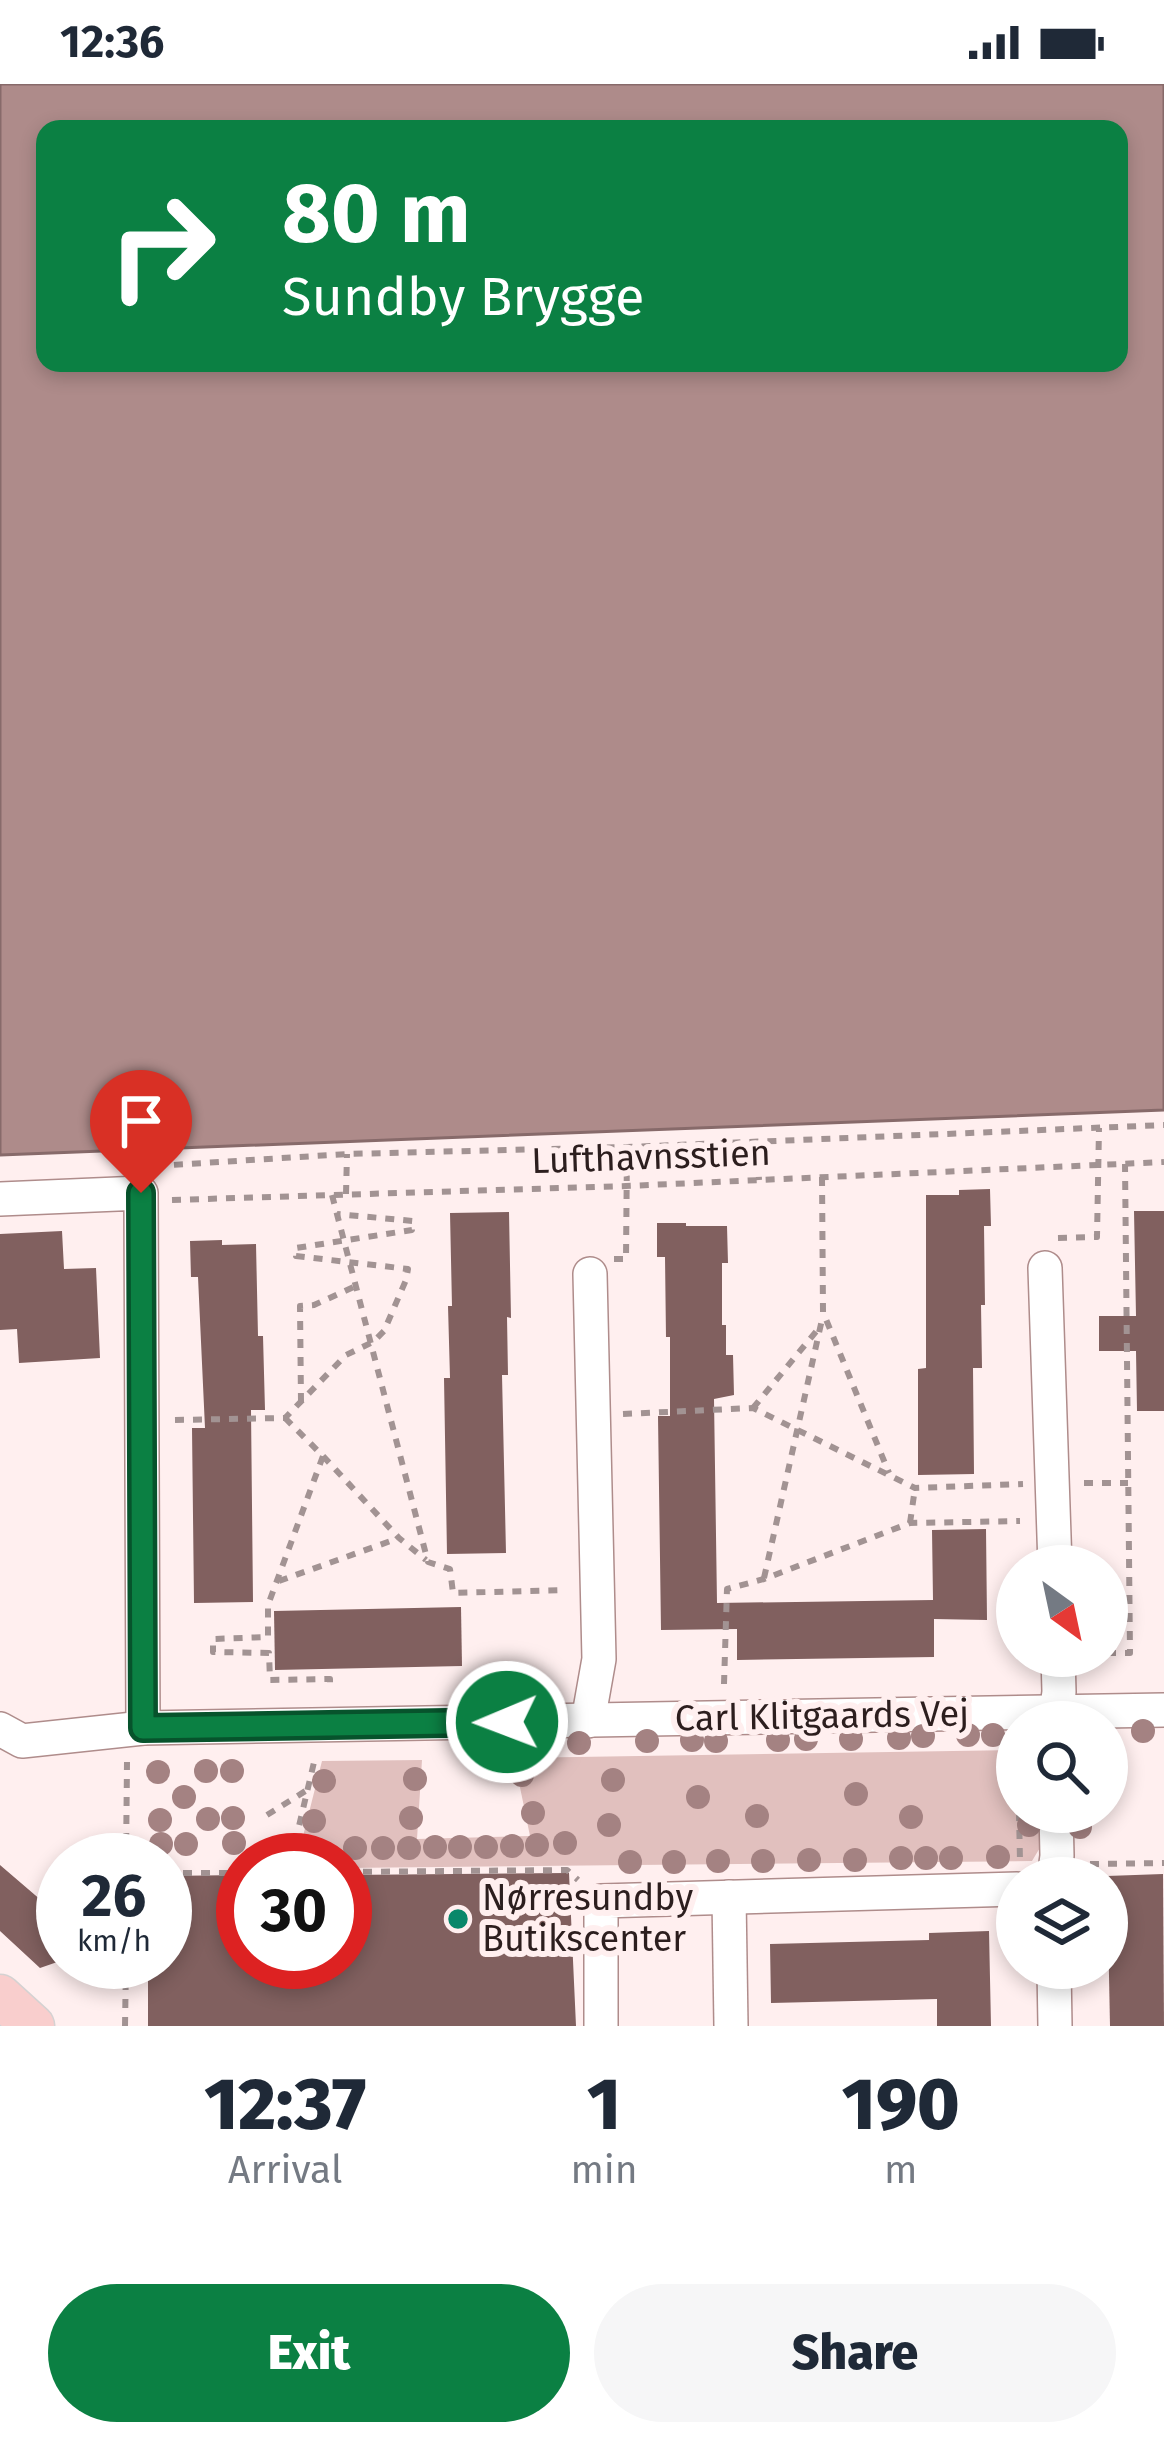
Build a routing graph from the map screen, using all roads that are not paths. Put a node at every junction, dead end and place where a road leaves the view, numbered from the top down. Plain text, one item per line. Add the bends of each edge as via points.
1 (0, 1198) edge
2 (1048, 1253) road end
3 (590, 1274) dead end
4 (1054, 1545) edge
5 (1164, 1710) edge
6 (1128, 1712) edge
7 (996, 1716) edge
8 (588, 1721) junction
9 (143, 1728) junction
10 (0, 1729) edge
11 (996, 1879) edge
12 (729, 1897) junction
13 (1054, 1989) edge
14 (0, 1996) edge
15 (33, 2026) edge
16 (601, 2026) edge
17 (731, 2026) edge
18 (1054, 2026) edge

1 - 9 street via 141,1193
2 - 4 street
3 - 8 street via 599,1659
5 - 6 street, Carl Klitgaards Vej
7 - 8 street, Carl Klitgaards Vej
8 - 9 street, Carl Klitgaards Vej via 323,1740
9 - 10 street, Carl Klitgaards Vej via 22,1741
11 - 12 street
12 - 16 street via 602,1901
12 - 17 street
13 - 18 street
14 - 15 main road

